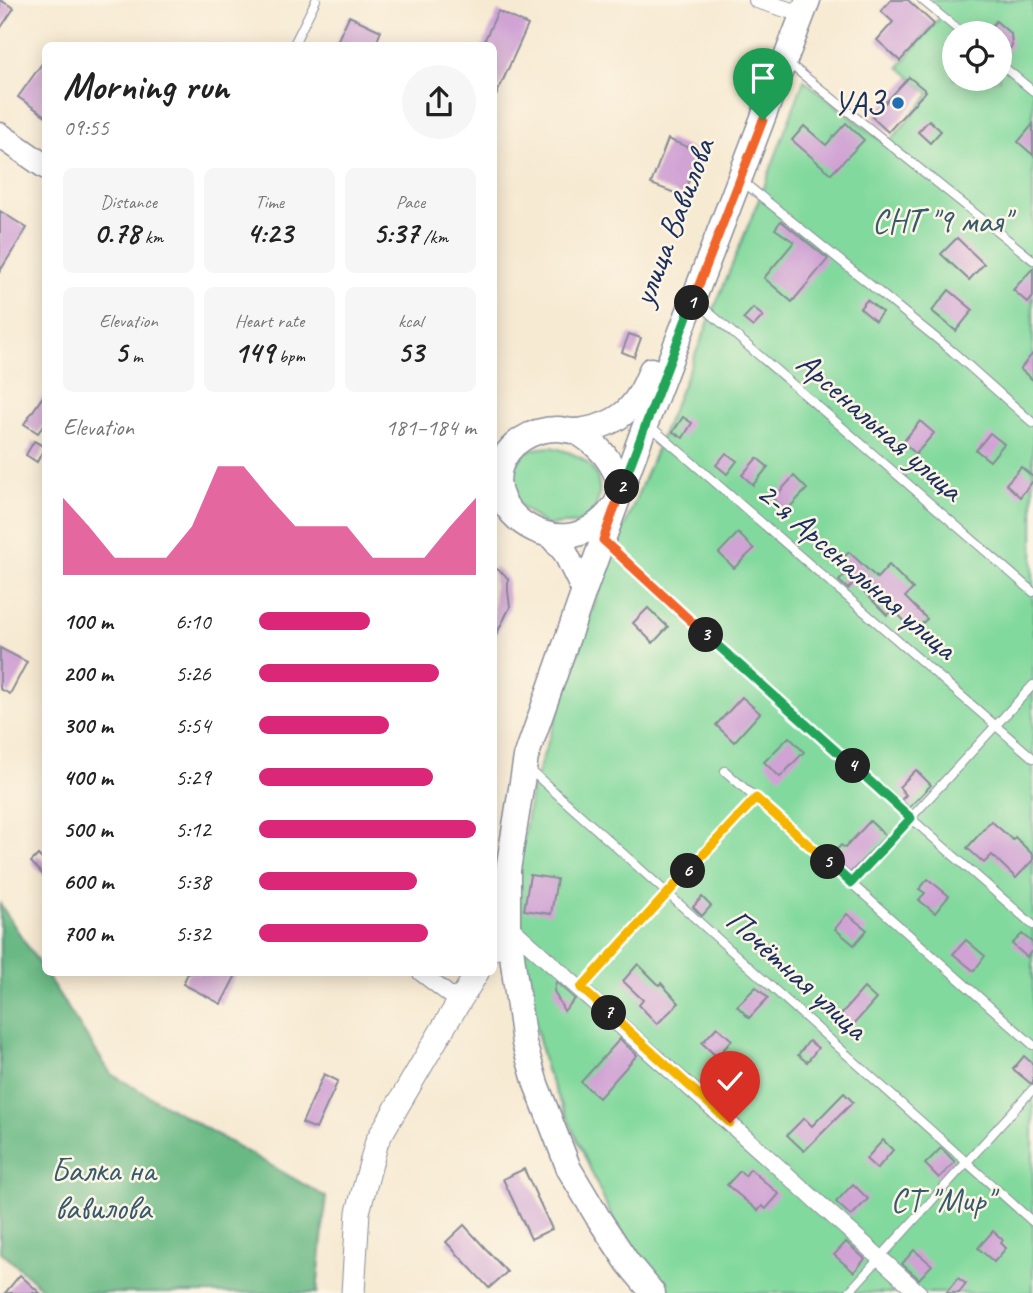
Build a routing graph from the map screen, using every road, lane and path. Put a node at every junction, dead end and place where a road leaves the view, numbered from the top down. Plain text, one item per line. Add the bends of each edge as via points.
1 (316, 0) edge
2 (757, 0) edge
3 (922, 0) edge
4 (797, 3) edge
5 (947, 21) edge
6 (295, 42) edge
7 (785, 60) junction
8 (1012, 74) edge
9 (1033, 91) edge
10 (0, 135) edge
11 (0, 153) edge
12 (42, 164) edge
13 (740, 179) junction
14 (42, 181) edge
15 (1033, 261) edge
16 (693, 299) junction
17 (646, 423) junction
18 (1033, 423) edge
19 (575, 431) junction
20 (519, 441) junction
21 (497, 445) edge
22 (619, 495) junction
23 (498, 497) edge
24 (550, 536) junction
25 (603, 540) junction
26 (584, 591) junction
27 (1033, 592) edge
28 (1033, 685) edge
29 (996, 726) junction
30 (1033, 758) edge
31 (525, 766) junction
32 (725, 771) dead end
33 (756, 798) junction
34 (911, 818) junction
35 (851, 883) junction
36 (667, 894) junction
37 (508, 925) junction
38 (1033, 925) edge
39 (497, 943) edge
40 (425, 976) edge
41 (475, 976) edge
42 (581, 988) junction
43 (459, 1002) junction
44 (1033, 1045) edge
45 (1033, 1088) edge
46 (966, 1163) junction
47 (1033, 1222) edge
48 (880, 1258) junction
49 (354, 1293) edge
50 (653, 1293) edge
51 (849, 1293) edge
52 (919, 1293) edge

1 - 6 lane
2 - 4 street
3 - 5 lane
4 - 7 main road, улица Вавилова
4 - 19 main road, улица Вавилова via 642,392 624,414
7 - 13 main road, улица Вавилова
7 - 15 lane
8 - 9 lane
10 - 12 main road
11 - 14 main road
13 - 16 main road, улица Вавилова
13 - 18 lane
16 - 17 main road, улица Вавилова
16 - 27 lane, Арсенальная улица
17 - 22 main road, улица Вавилова
17 - 29 lane, 2-я Арсенальная улица
19 - 20 main road, улица Вавилова via 534,432
19 - 22 main road via 601,449 613,466
20 - 21 main road, улица Вавилова
20 - 23 main road via 500,467
22 - 24 main road, улица Вавилова via 598,524 570,536
22 - 25 main road, улица Вавилова
23 - 24 main road via 514,516
24 - 26 main road via 565,552
25 - 26 main road, улица Вавилова
25 - 34 lane
26 - 31 main road, улица Вавилова
28 - 29 lane
29 - 30 lane, 2-я Арсенальная улица
29 - 34 lane
31 - 36 lane, Почётная улица
31 - 37 main road, улица Вавилова via 509,870
32 - 33 lane
33 - 35 lane
33 - 36 lane
34 - 35 lane
34 - 38 lane
35 - 44 lane
36 - 42 lane
36 - 46 lane, Почётная улица
37 - 39 street
37 - 42 street
37 - 50 main road, улица Вавилова via 524,1043 550,1124 569,1169 597,1216
40 - 43 street
41 - 43 street
42 - 48 street
43 - 49 street via 377,1141 358,1212
45 - 46 lane
46 - 47 lane, Почётная улица
46 - 48 lane
48 - 51 lane
48 - 52 street

